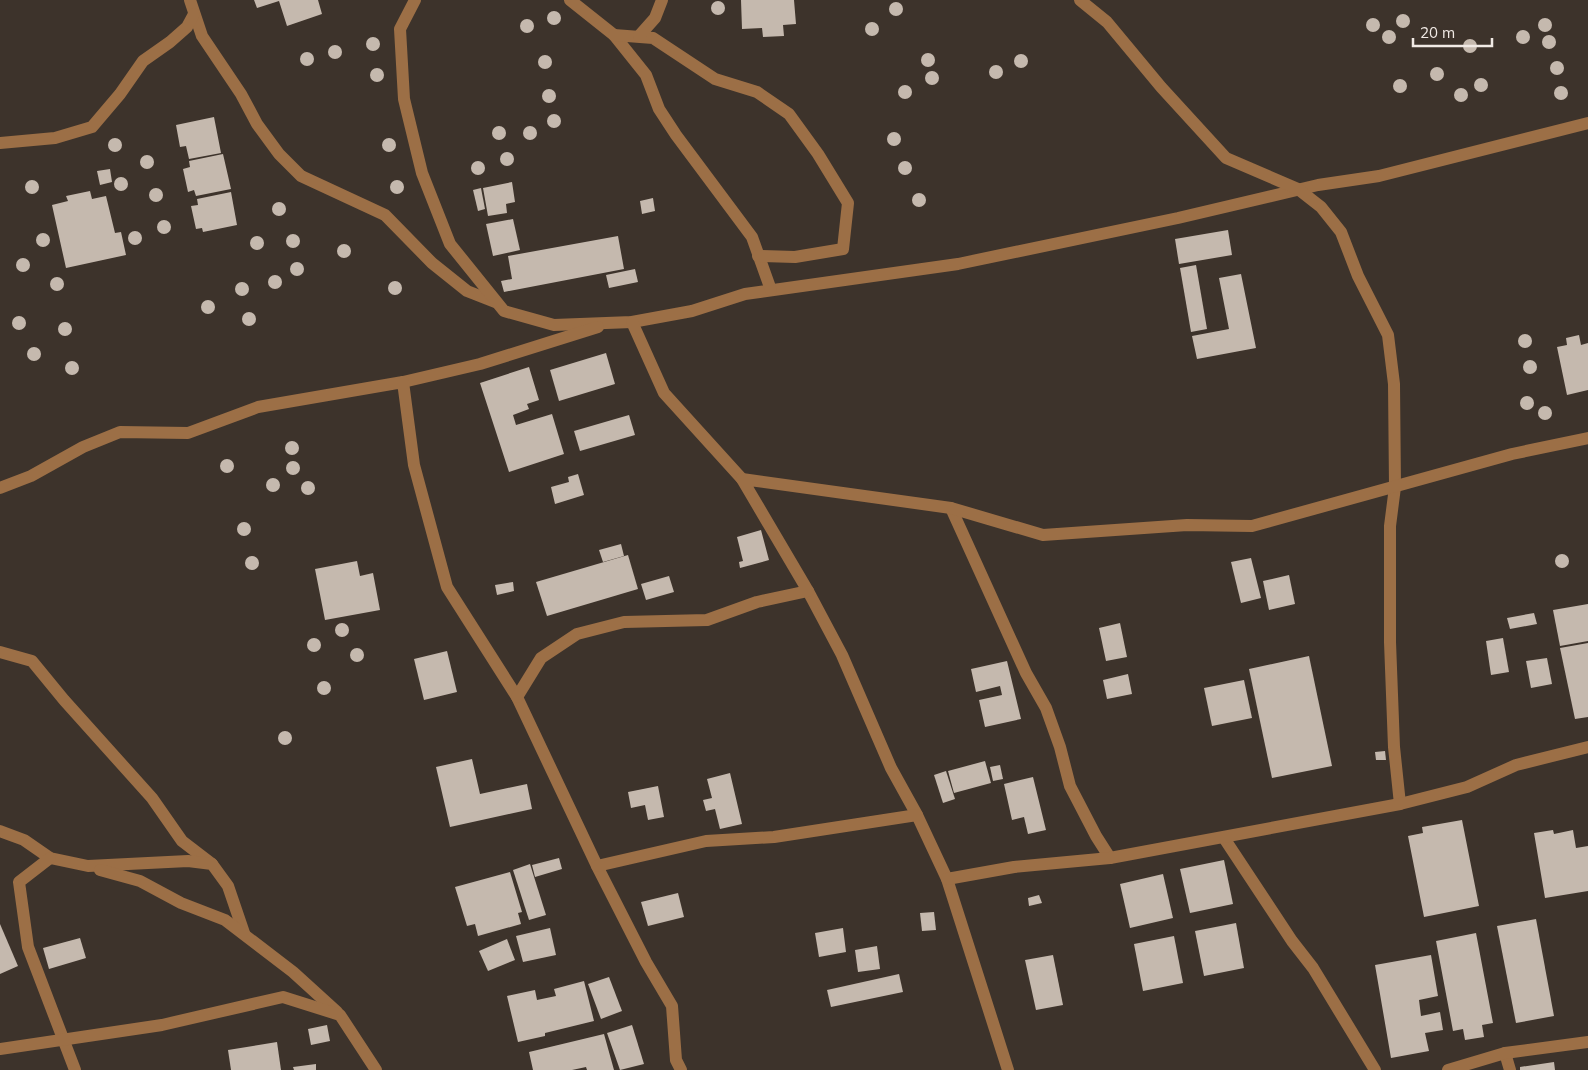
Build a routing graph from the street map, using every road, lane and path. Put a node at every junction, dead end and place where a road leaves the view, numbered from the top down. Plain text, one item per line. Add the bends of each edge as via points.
1 (190, 0) edge
2 (415, 0) edge
3 (570, 0) edge
4 (662, 0) edge
5 (1080, 0) edge
6 (194, 14) junction
7 (614, 35) junction
8 (639, 36) junction
9 (1588, 123) edge
10 (0, 142) edge
11 (1298, 189) junction
12 (758, 256) junction
13 (771, 290) junction
14 (497, 302) junction
15 (616, 322) junction
16 (632, 322) junction
17 (403, 382) junction
18 (1588, 438) edge
19 (742, 480) junction
20 (1395, 487) junction
21 (0, 488) edge
22 (951, 508) junction
23 (808, 591) junction
24 (0, 652) edge
25 (517, 697) junction
26 (1588, 747) edge
27 (1400, 804) junction
28 (916, 815) junction
29 (0, 831) edge
30 (1224, 838) junction
31 (50, 858) junction
32 (1110, 858) junction
33 (212, 864) junction
34 (88, 866) junction
35 (597, 866) junction
36 (947, 879) junction
37 (244, 933) junction
38 (340, 1015) junction
39 (64, 1039) junction
40 (1588, 1042) edge
41 (0, 1049) edge
42 (1506, 1053) junction
43 (75, 1070) edge
44 (376, 1070) edge
45 (681, 1070) edge
46 (1008, 1070) edge
47 (1375, 1070) edge
48 (1448, 1070) edge
49 (1510, 1070) edge

1 - 6 street
2 - 14 street via 400,29 400,37 404,100 422,172 450,244
3 - 7 street
4 - 8 street via 654,18
5 - 11 street via 1107,22 1226,158
6 - 10 street via 176,37 142,61 92,127 55,138
6 - 14 street via 202,36 241,94 256,124 301,176 385,215 432,263 467,291
7 - 8 street
7 - 12 street via 646,75 659,109 676,135 752,237
8 - 12 street via 653,38 714,79 757,92 788,114 818,154 848,203 843,249 795,257
9 - 11 street via 1379,176
11 - 13 street via 958,264
11 - 20 street via 1321,207 1341,232 1358,276 1388,335 1394,384
12 - 13 street
13 - 16 street via 745,294 692,311
14 - 15 street via 504,311 554,325
15 - 16 street
15 - 17 street via 480,364
16 - 19 street via 664,393
17 - 21 street via 258,407 188,433 120,432
17 - 25 street via 414,465 447,587
18 - 20 street via 1512,454
19 - 22 street
19 - 23 street
20 - 22 street via 1252,526 1186,525 1043,535
20 - 27 street via 1390,526 1390,642
22 - 32 street via 1026,673 1046,708 1070,786
23 - 25 street via 757,602 707,620 624,622 577,634 541,658
23 - 28 street via 842,655 891,768
24 - 33 street via 32,661 152,798 182,841
25 - 35 street
26 - 27 street via 1516,765 1467,787
27 - 30 street
28 - 35 street via 774,837 706,841
28 - 36 street
29 - 31 street via 24,840
30 - 32 street
30 - 47 street via 1313,968
31 - 34 street
31 - 39 street via 19,882 28,947
32 - 36 street via 1014,867
33 - 34 street via 188,861
33 - 37 street via 228,886
34 - 37 street via 140,881 181,903 225,920
35 - 45 street via 672,1006 676,1060
36 - 46 street
37 - 38 street
38 - 39 street via 283,997 162,1026
38 - 44 street
39 - 41 street
39 - 43 street
40 - 42 street
42 - 48 street
42 - 49 street

